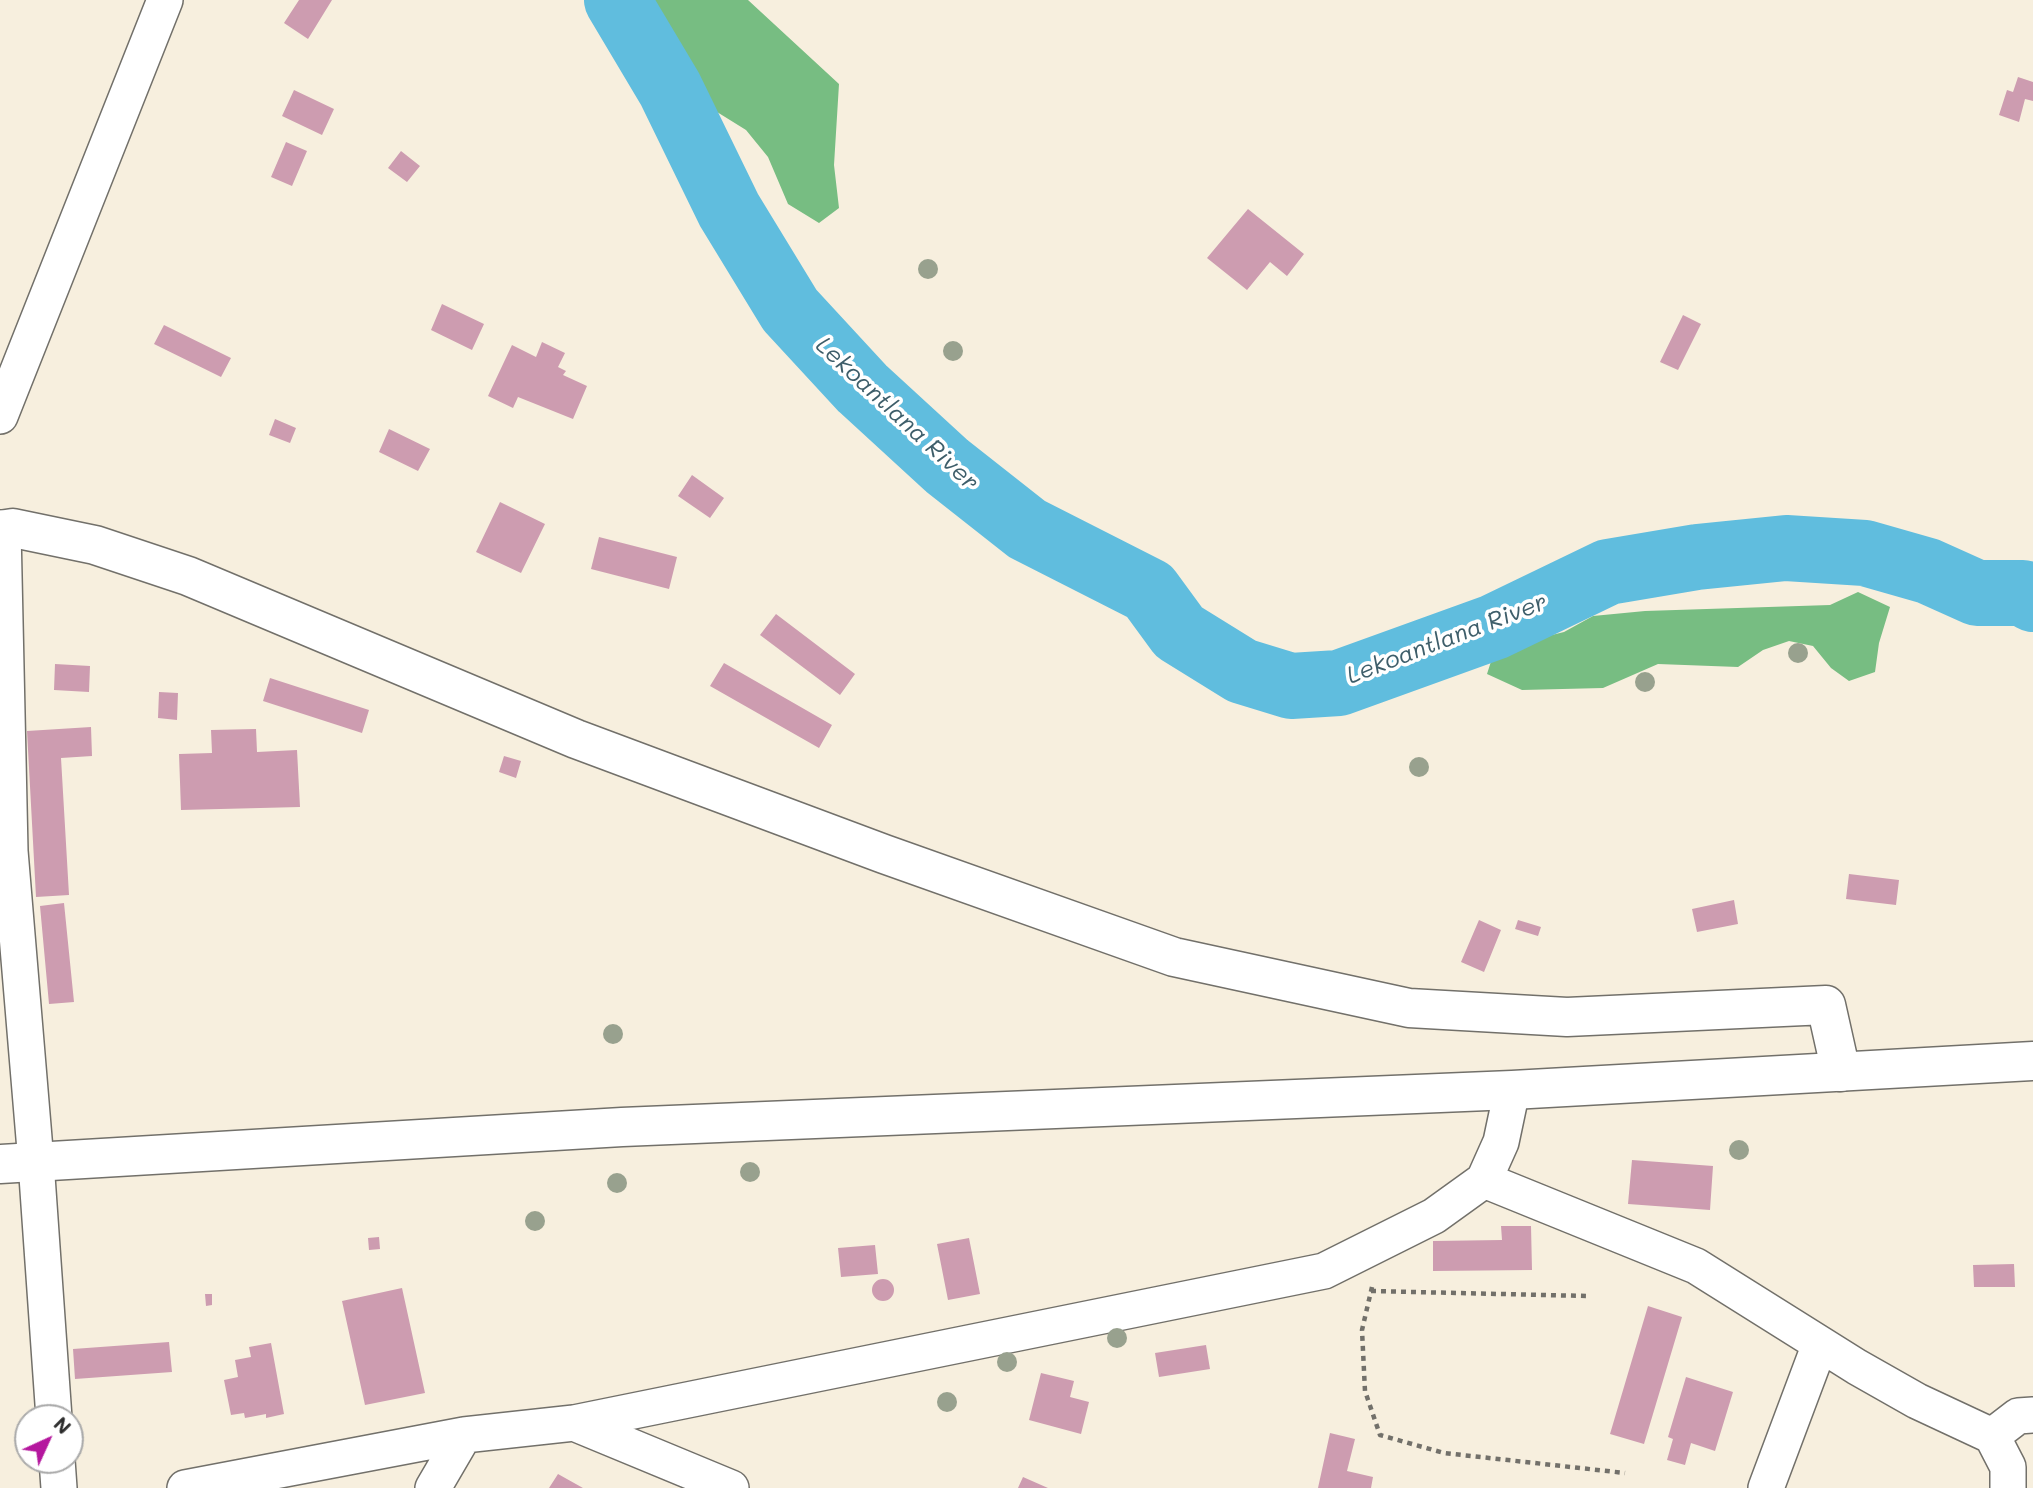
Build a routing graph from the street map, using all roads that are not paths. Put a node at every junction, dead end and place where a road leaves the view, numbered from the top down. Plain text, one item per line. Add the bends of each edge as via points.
1 (157, 3) edge
2 (0, 416) edge
3 (1, 529) edge
4 (5, 851) edge
5 (2033, 1061) edge
6 (1841, 1072) junction
7 (1512, 1090) junction
8 (18, 1163) edge
9 (1484, 1180) junction
10 (1820, 1344) junction
11 (52, 1404) edge
12 (2033, 1415) edge
13 (573, 1423) junction
14 (464, 1435) junction
15 (1992, 1436) junction
16 (186, 1488) edge
17 (433, 1488) edge
18 (731, 1488) edge
19 (1766, 1488) edge
20 (2008, 1488) edge

1 - 2 street
3 - 4 street
3 - 6 main road via 95,545 188,576 576,739 1174,957 1409,1008 1567,1017 1826,1005
4 - 8 street
5 - 6 main road
6 - 7 main road
7 - 8 main road via 622,1127
7 - 9 street via 1502,1142
8 - 11 street
9 - 10 street via 1696,1266
9 - 13 street via 1434,1216 1324,1271
10 - 15 street via 1917,1401
10 - 19 street
12 - 15 street via 2018,1416
13 - 14 street
13 - 18 street
14 - 16 street
14 - 17 street
15 - 20 street via 2008,1467

